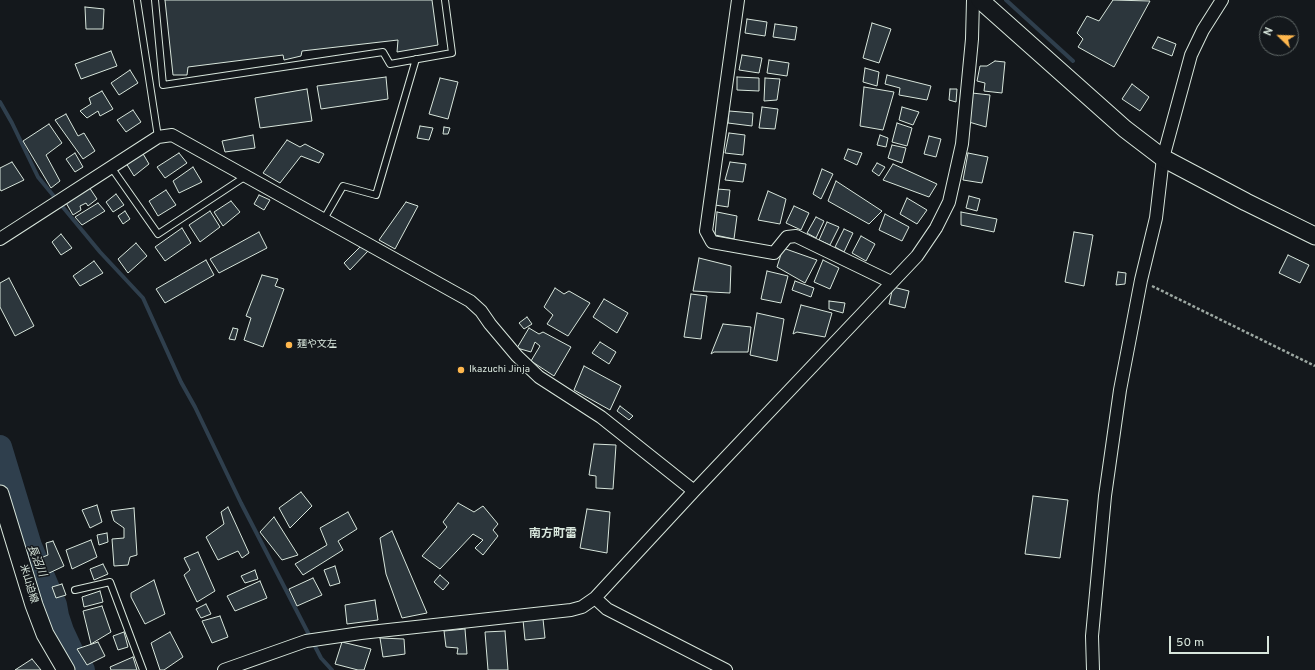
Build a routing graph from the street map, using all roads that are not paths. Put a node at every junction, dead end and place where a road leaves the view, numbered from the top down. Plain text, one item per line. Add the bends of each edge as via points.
1 (137, 0) edge
2 (155, 0) edge
3 (445, 0) edge
4 (738, 0) edge
5 (973, 0) edge
6 (980, 0) edge
7 (1222, 0) edge
8 (416, 59) junction
9 (158, 137) junction
10 (1163, 158) junction
11 (111, 167) junction
12 (246, 176) junction
13 (324, 219) junction
14 (1315, 236) edge
15 (0, 239) edge
16 (891, 282) junction
17 (694, 491) junction
18 (0, 494) edge
19 (75, 590) dead end
20 (595, 598) junction
21 (66, 670) edge
22 (143, 670) edge
23 (224, 670) edge
24 (726, 670) edge
25 (1093, 670) edge

1 - 9 lane
2 - 8 lane via 163,85 383,52 390,64
3 - 8 lane via 452,53
4 - 16 street via 706,230 712,242 774,253 786,237 796,236
5 - 16 street via 962,144 949,202 936,228 916,256
6 - 10 street via 1125,129
7 - 10 street via 1191,55
8 - 13 lane via 376,195 343,186
9 - 11 street
9 - 12 street via 172,135
10 - 14 street
10 - 25 street via 1156,218 1120,390 1105,496 1092,636
11 - 12 lane via 158,234
11 - 15 street
12 - 13 street
13 - 17 street via 470,301 539,377 601,416
16 - 17 street
17 - 20 street
18 - 21 street, 米山迫線 via 42,627
19 - 22 lane via 110,582
20 - 23 street via 582,607 571,610 312,640
20 - 24 street via 608,609

